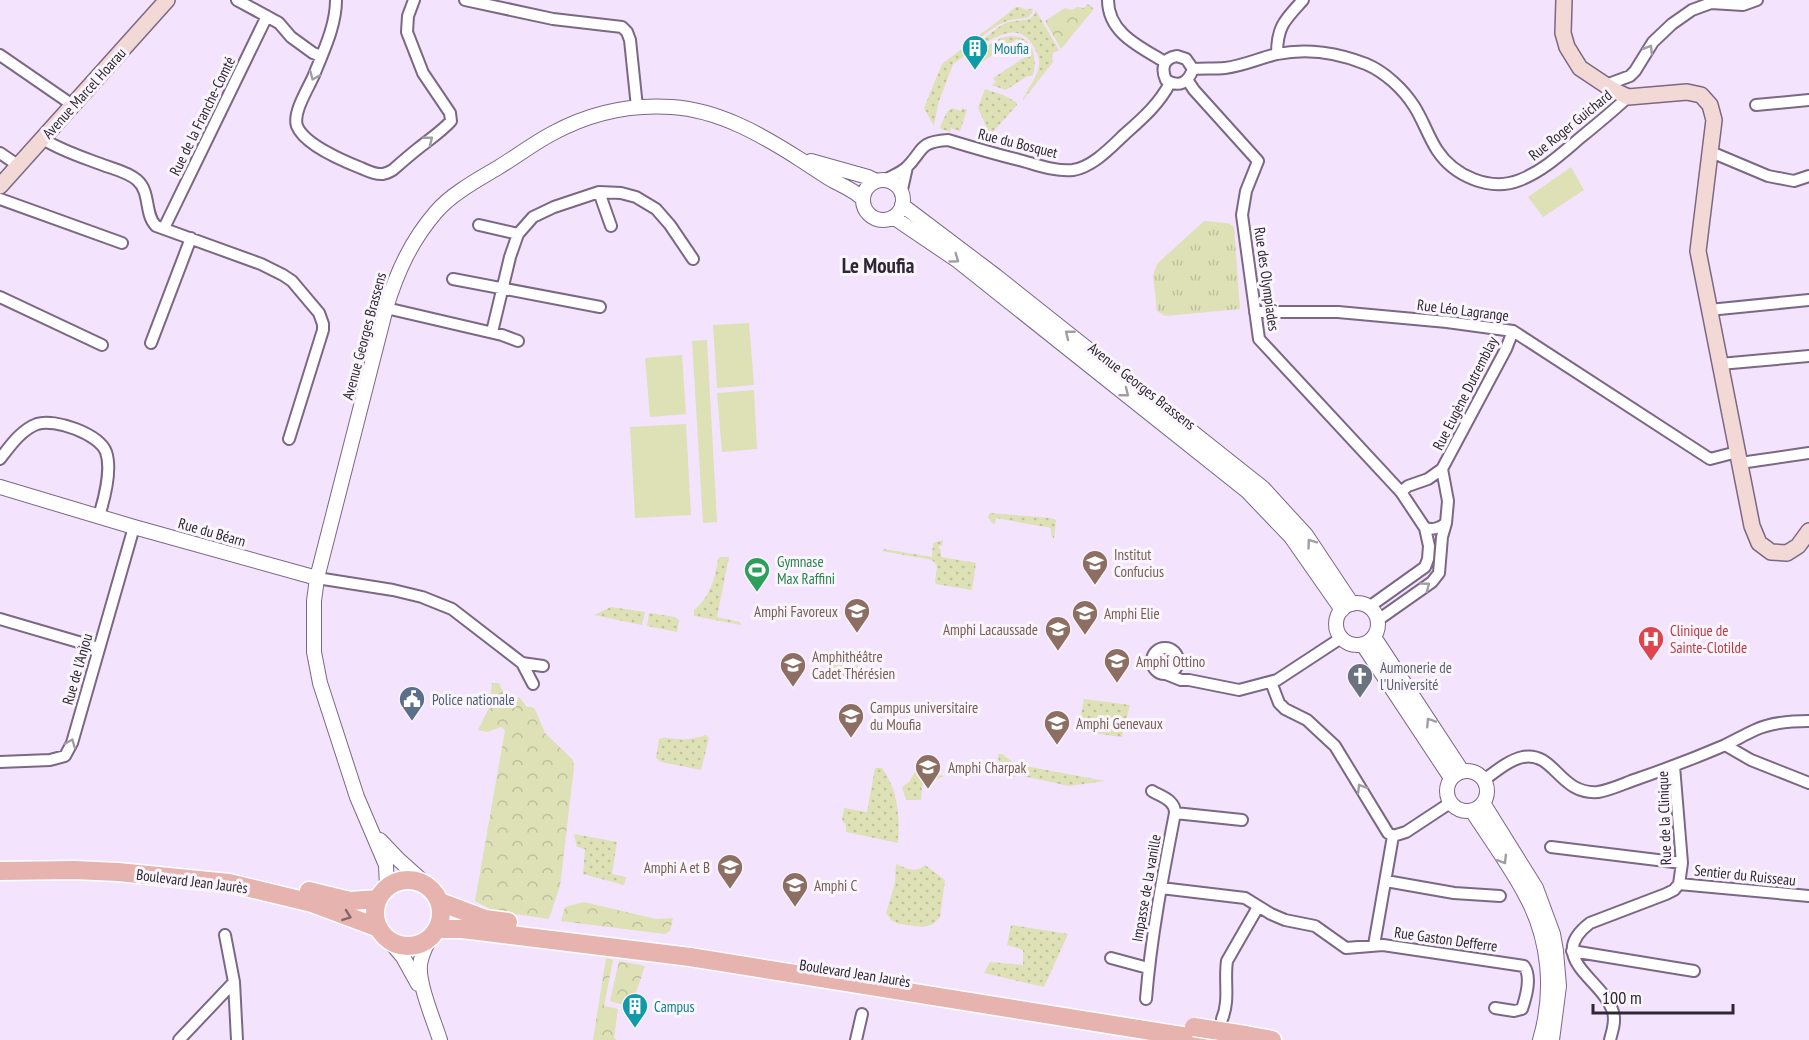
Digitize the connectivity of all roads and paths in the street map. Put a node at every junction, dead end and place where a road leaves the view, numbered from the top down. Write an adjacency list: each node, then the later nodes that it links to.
1 (167, 0): 22 (main road, Avenue Marcel Hoarau)
2 (237, 0): 10 (street)
3 (336, 0): 13 (street)
4 (414, 0): 13 (street, one-way to 4)
5 (465, 0): 23 (street)
6 (1108, 0): 14 (street)
7 (1303, 0): 11 (street)
8 (1564, 0): 18 (main road)
9 (1757, 0): 18 (street, one-way to 9)
10 (267, 16): 13 (street); 40 (street, Rue de la Franche-Comté)
11 (1277, 54): 15 (street, Rue Roger Guichard); 19 (street, Rue Roger Guichard)
12 (0, 55): 22 (street)
13 (321, 56)
14 (1165, 62): 15 (street); 17 (street)
15 (1193, 69): 16 (street)
16 (1188, 81): 17 (street); 52 (street, Rue des Olympiades)
17 (1170, 82): 29 (street, Rue du Bosquet)
18 (1606, 85): 19 (main road)
19 (1628, 97): 25 (main road)
20 (1809, 100): 21 (street)
21 (1756, 105)
22 (74, 106): 24 (main road, Avenue Marcel Hoarau)
23 (637, 107): 27 (street, Avenue Georges Brassens); 50 (street, Avenue Georges Brassens)
24 (43, 139): 28 (main road, Avenue Marcel Hoarau); 40 (street)
25 (1711, 152): 30 (street); 51 (main road)
26 (0, 153): 28 (street)
27 (795, 156): 31 (street, Avenue Georges Brassens); 35 (street, Avenue Georges Brassens)
28 (19, 166): 32 (main road, Avenue Marcel Hoarau)
29 (907, 167): 31 (street, Rue du Bosquet); 36 (street, Rue du Bosquet)
30 (1809, 176)
31 (881, 181): 35 (street); 36 (street)
32 (0, 186)
33 (599, 192): 39 (street); 41 (street); 44 (street)
34 (0, 198): 43 (street)
35 (863, 199): 37 (street)
36 (902, 199): 37 (street); 75 (street, Avenue Georges Brassens, one-way to 36)
37 (893, 217): 75 (street, Avenue Georges Brassens, one-way to 75)
38 (479, 225): 41 (street)
39 (611, 226)
40 (164, 228): 42 (street)
41 (518, 234): 46 (street)
42 (191, 238): 56 (street); 60 (street)
43 (122, 243)
44 (693, 259)
45 (453, 279): 46 (street)
46 (503, 288): 49 (street); 54 (street)
47 (0, 297): 57 (street)
48 (1809, 300): 51 (street)
49 (600, 307)
50 (386, 308): 54 (street); 74 (street, Avenue Georges Brassens)
51 (1709, 310): 59 (main road)
52 (1256, 312): 53 (street, Rue Léo Lagrange); 67 (street, Rue des Olympiades)
53 (1513, 331): 62 (street, Rue Léo Lagrange); 64 (street, Rue Eugène Dutremblay)
54 (492, 332): 55 (street)
55 (518, 342)
56 (152, 343)
57 (102, 345)
58 (1809, 356): 59 (street)
59 (1720, 364): 62 (main road)
60 (289, 439)
61 (1809, 453): 62 (street, Rue Léo Lagrange)
62 (1738, 457): 73 (main road)
63 (0, 459): 69 (street)
64 (1442, 470): 65 (street, Rue Eugène Dutremblay); 68 (street, Rue Eugène Dutremblay)
65 (1428, 479): 67 (street, Rue Eugène Dutremblay); 68 (street)
66 (0, 487): 69 (street, Rue du Béarn)
67 (1401, 492): 72 (street, Rue des Olympiades)
68 (1445, 492): 70 (street, Rue Eugène Dutremblay)
69 (99, 516): 71 (street, Rue du Béarn)
70 (1446, 523): 72 (street); 78 (street, Rue Eugène Dutremblay, one-way to 70)
71 (134, 527): 74 (street, Rue du Béarn); 81 (street, Rue de l'Anjou)
72 (1425, 528): 76 (street)
73 (1809, 531)
74 (317, 578): 82 (street); 99 (street, Avenue Georges Brassens)
75 (1347, 607): 76 (street); 79 (street)
76 (1369, 608): 78 (street)
77 (0, 619): 81 (street)
78 (1378, 620): 80 (street)
79 (1341, 638): 80 (street); 85 (street)
80 (1369, 641): 91 (street)
81 (99, 648): 89 (street, Rue de l'Anjou, one-way to 81)
82 (522, 663): 83 (street); 86 (street)
83 (543, 666)
84 (1171, 672): 85 (street)
85 (1271, 682): 100 (street, one-way to 85)
86 (533, 684)
87 (1809, 721): 88 (street, Rue de la Clinique)
88 (1725, 745): 90 (street, Rue de la Clinique); 93 (street)
89 (0, 762)
90 (1674, 766): 92 (street); 103 (street, Rue de la Clinique)
91 (1456, 775): 92 (street); 95 (street)
92 (1484, 780): 96 (street)
93 (1809, 783)
94 (1152, 791): 97 (street)
95 (1450, 803): 96 (street); 100 (street)
96 (1478, 807): 134 (street, one-way to 134); 135 (street)
97 (1175, 813): 98 (street); 108 (street, Impasse de la vanille)
98 (1242, 820)
99 (370, 828): 107 (street, Avenue Georges Brassens); 109 (street, Avenue Georges Brassens)
100 (1393, 836): 105 (street)
101 (1551, 847): 103 (street)
102 (0, 859): 109 (main road, Boulevard Jean Jaurès)
103 (1682, 864): 106 (street, Rue de la Clinique)
104 (0, 871): 114 (main road, Boulevard Jean Jaurès, one-way to 114)
105 (1386, 881): 110 (street); 117 (street)
106 (1678, 884): 111 (street, Sentier du Ruisseau); 118 (street, Rue de la Clinique)
107 (428, 886): 109 (main road, Boulevard Jean Jaurès); 112 (main road)
108 (1161, 888): 113 (street, Rue Gaston Defferre); 120 (street, Impasse de la vanille)
109 (382, 893): 114 (main road)
110 (1500, 896)
111 (1809, 896)
112 (440, 902): 115 (main road); 128 (main road, Boulevard Jean Jaurès)
113 (1258, 907): 117 (street, Rue Gaston Defferre); 127 (street)
114 (383, 933): 115 (main road, Boulevard Jean Jaurès); 123 (street)
115 (434, 933): 123 (street); 128 (main road, Boulevard Jean Jaurès)
116 (225, 935): 122 (street)
117 (1374, 945): 125 (street, Rue Gaston Defferre)
118 (1572, 951): 121 (street); 136 (street)
119 (1111, 958): 120 (street, Impasse de la vanille)
120 (1148, 968): 124 (street, Impasse de la vanille)
121 (1694, 971)
122 (234, 982): 129 (street); 130 (street)
123 (426, 999): 131 (street)
124 (1146, 999)
125 (1495, 1008)
126 (862, 1014): 132 (street)
127 (1222, 1019)
128 (1198, 1035): 133 (main road, Boulevard Jean Jaurès, bridge)
129 (179, 1040)
130 (237, 1040)
131 (440, 1040)
132 (856, 1040)
133 (1272, 1040)
134 (1540, 1040)
135 (1552, 1040)
136 (1610, 1040)

